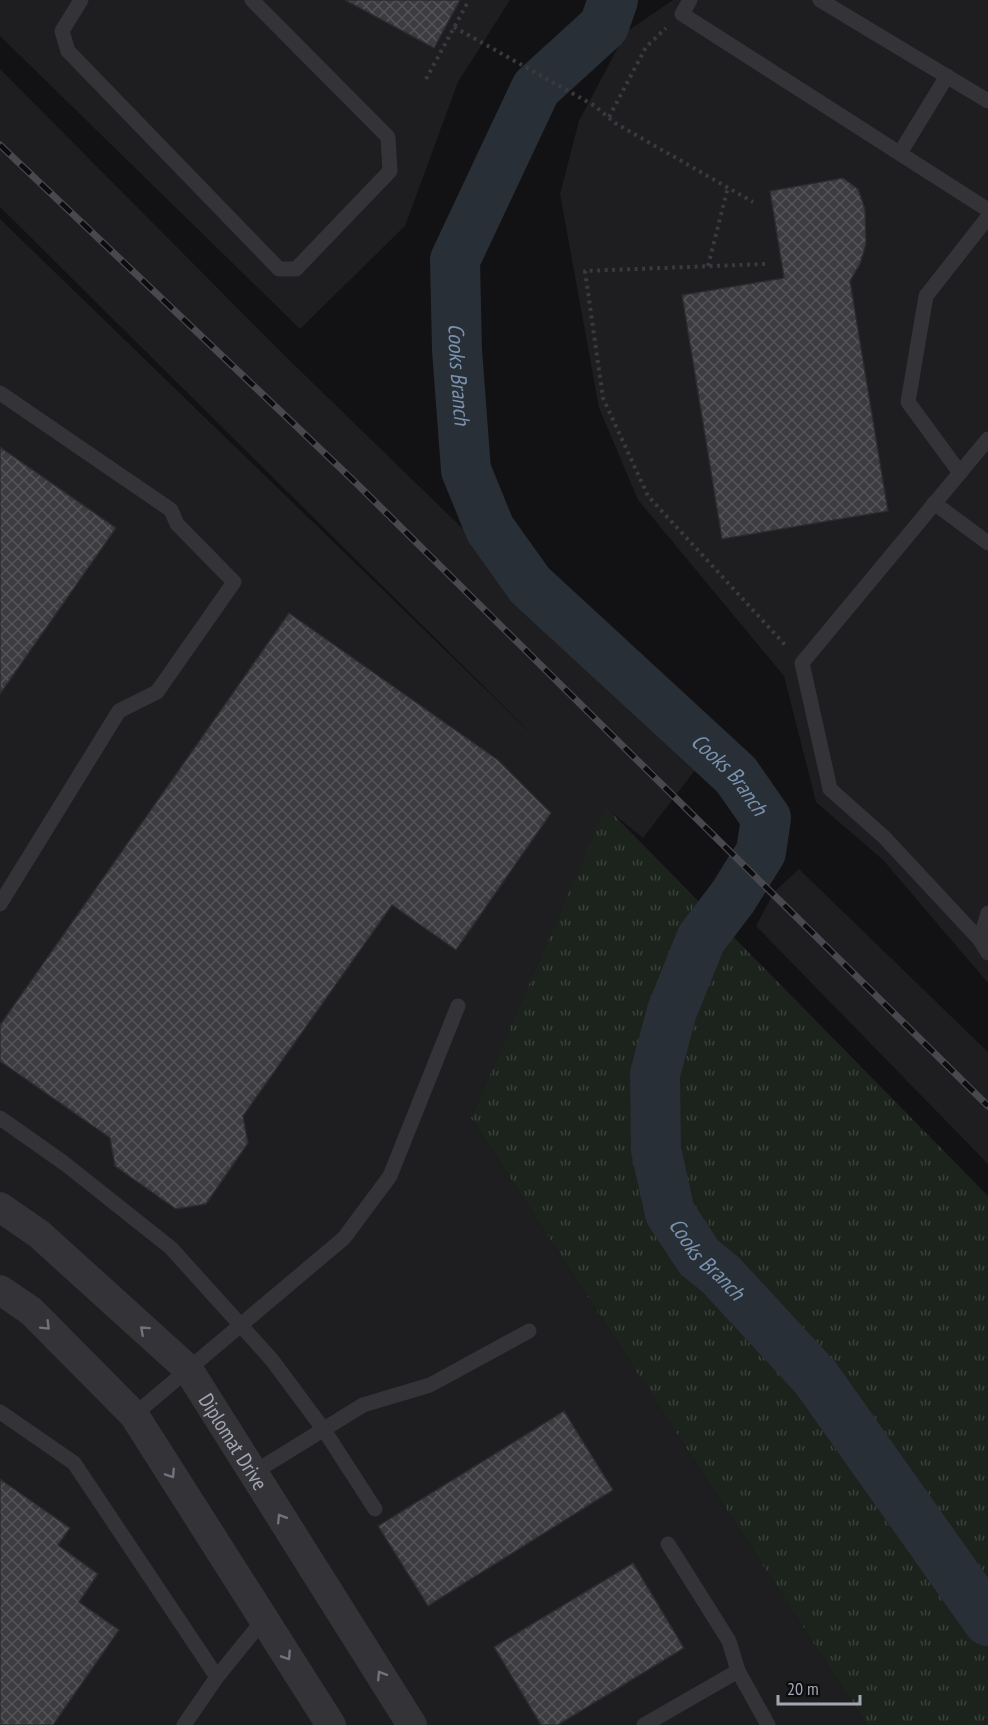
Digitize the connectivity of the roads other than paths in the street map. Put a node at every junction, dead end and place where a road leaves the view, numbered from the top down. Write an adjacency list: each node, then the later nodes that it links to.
1 (81, 0): 2 (lane)
2 (252, 0)
3 (690, 0): 7 (lane)
4 (820, 0): 5 (lane)
5 (947, 76): 6 (lane); 7 (lane)
6 (988, 101)
7 (900, 153): 8 (lane)
8 (988, 210)
9 (988, 217): 12 (lane)
10 (0, 393): 15 (lane)
11 (988, 439): 12 (lane)
12 (960, 473): 13 (lane)
13 (934, 503): 14 (lane); 17 (lane)
14 (988, 543)
15 (0, 904)
16 (988, 913): 17 (lane)
17 (984, 946)
18 (458, 1006): 22 (lane)
19 (0, 1118): 22 (lane)
20 (0, 1207): 24 (street, Diplomat Drive, one-way to 20)
21 (0, 1290): 26 (street, one-way to 26)
22 (240, 1325): 24 (lane); 27 (lane)
23 (529, 1331): 27 (lane)
24 (188, 1369): 26 (lane); 28 (street, Diplomat Drive)
25 (0, 1412): 33 (lane)
26 (134, 1415): 31 (street, one-way to 31)
27 (324, 1430): 28 (lane); 29 (lane)
28 (253, 1473): 36 (street, Diplomat Drive, one-way to 28)
29 (375, 1509)
30 (668, 1544): 32 (lane)
31 (264, 1619): 33 (lane); 35 (street, one-way to 35)
32 (738, 1671): 37 (lane); 38 (lane)
33 (217, 1677): 34 (lane)
34 (184, 1725)
35 (332, 1725)
36 (412, 1725)
37 (644, 1725)
38 (768, 1725)

